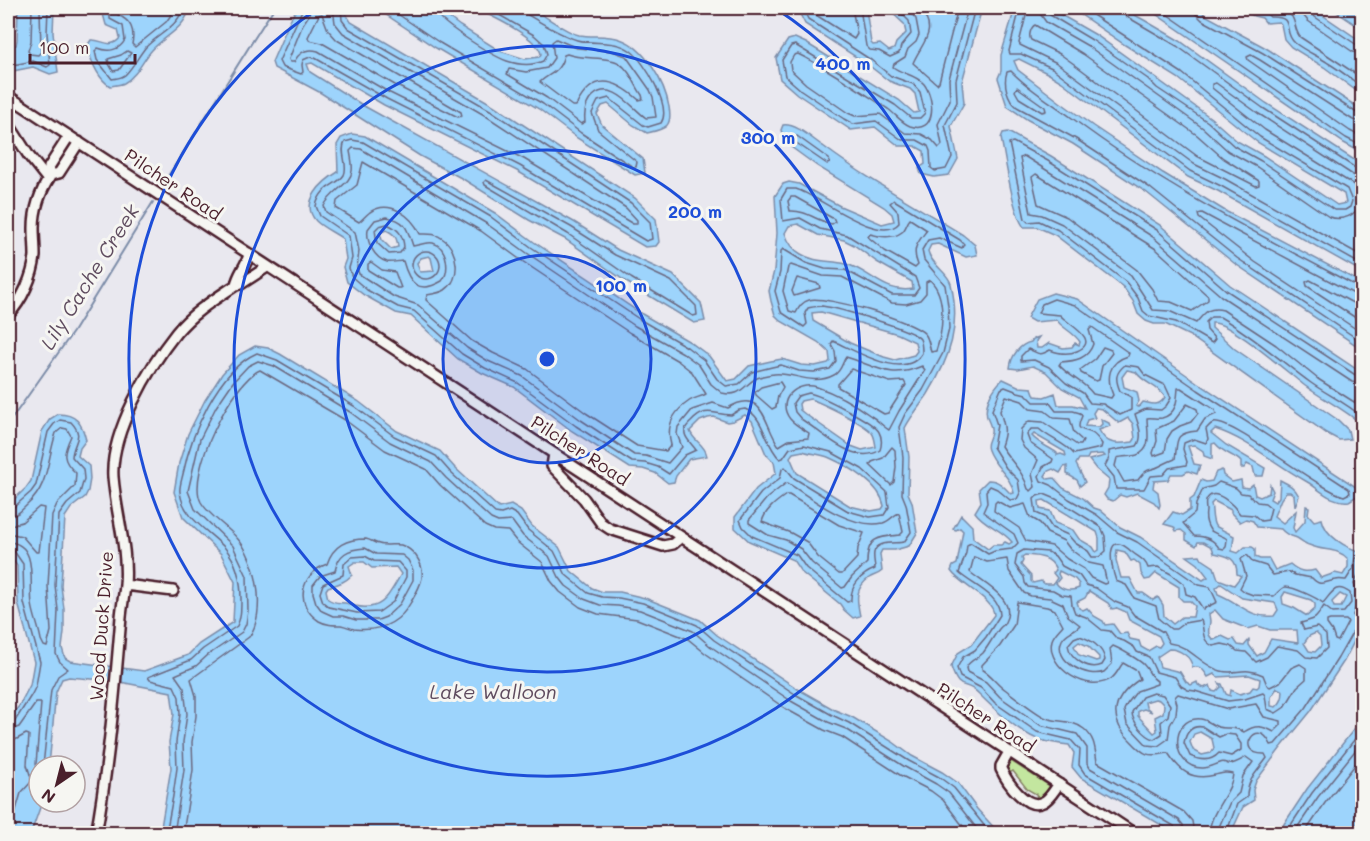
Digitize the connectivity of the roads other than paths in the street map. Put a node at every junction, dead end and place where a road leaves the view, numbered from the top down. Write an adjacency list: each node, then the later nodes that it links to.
1 (8, 96): 3 (street, Pilcher Road)
2 (8, 123): 7 (street)
3 (69, 136): 4 (street, Pilcher Road); 5 (street)
4 (79, 142): 6 (street); 8 (street, Pilcher Road)
5 (56, 156): 6 (street); 7 (street)
6 (66, 162): 7 (street)
7 (50, 177): 11 (street)
8 (249, 255): 9 (street, Pilcher Road); 10 (street)
9 (267, 267): 10 (street, Wood Duck Drive); 12 (street, Pilcher Road)
10 (236, 285): 14 (street, Wood Duck Drive)
11 (8, 315)
12 (554, 454): 13 (street, Pilcher Road); 13 (street)
13 (681, 537): 16 (street, Pilcher Road)
14 (125, 585): 15 (street); 18 (street, Wood Duck Drive)
15 (173, 591)
16 (1009, 752): 17 (street, Pilcher Road); 17 (street)
17 (1059, 784): 19 (street, Pilcher Road)
18 (96, 834)
19 (1135, 834)

